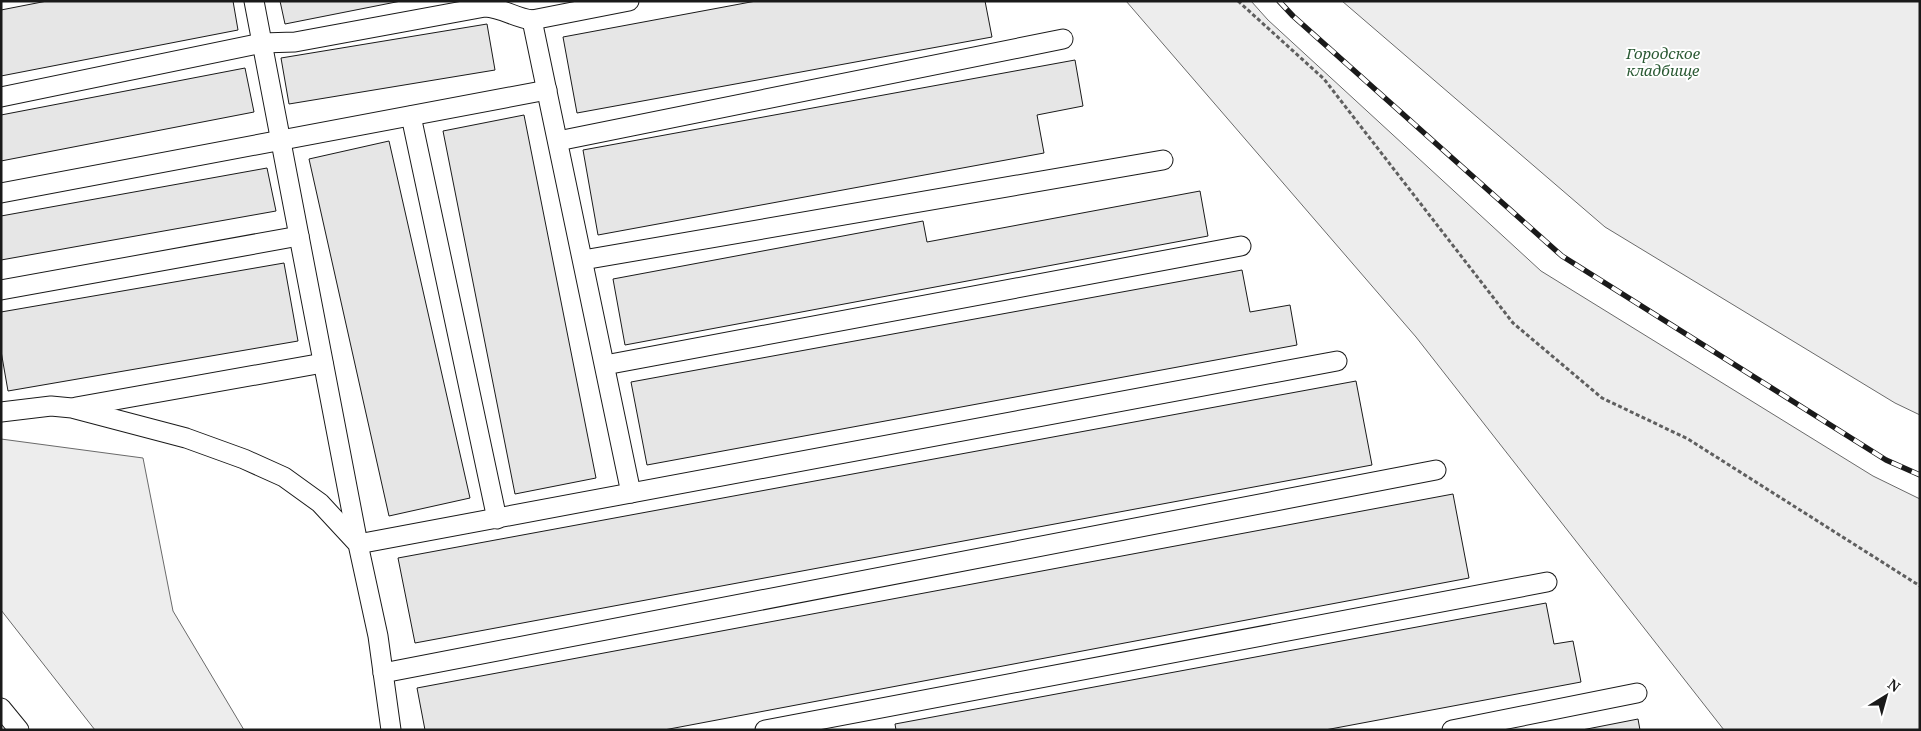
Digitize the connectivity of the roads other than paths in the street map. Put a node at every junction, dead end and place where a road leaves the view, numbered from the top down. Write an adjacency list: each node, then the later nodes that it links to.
1 (254, 1): 5 (lane)
2 (629, 1): 3 (lane)
3 (532, 20): 5 (lane); 6 (lane)
4 (1063, 39): 10 (lane)
5 (262, 43): 7 (lane); 9 (lane)
6 (547, 90): 8 (lane); 10 (lane)
7 (1, 97)
8 (411, 116): 9 (lane); 24 (lane)
9 (280, 140): 12 (lane); 13 (lane)
10 (558, 141): 15 (lane)
11 (1163, 160): 15 (lane)
12 (1, 193)
13 (299, 236): 16 (lane); 18 (lane)
14 (1241, 246): 19 (lane)
15 (583, 260): 19 (lane)
16 (1, 290)
17 (1337, 361): 23 (lane)
18 (323, 363): 20 (lane); 25 (lane)
19 (605, 366): 23 (lane)
20 (72, 408): 21 (lane); 25 (lane)
21 (1, 412)
22 (1436, 470): 27 (lane)
23 (631, 493): 24 (lane)
24 (497, 518): 25 (lane)
25 (358, 544): 27 (lane)
26 (1547, 582): 32 (lane)
27 (383, 672): 31 (lane)
28 (1637, 693): 33 (lane)
29 (1, 708): 30 (lane)
30 (19, 730)
31 (392, 730)
32 (765, 730)
33 (1452, 730)

